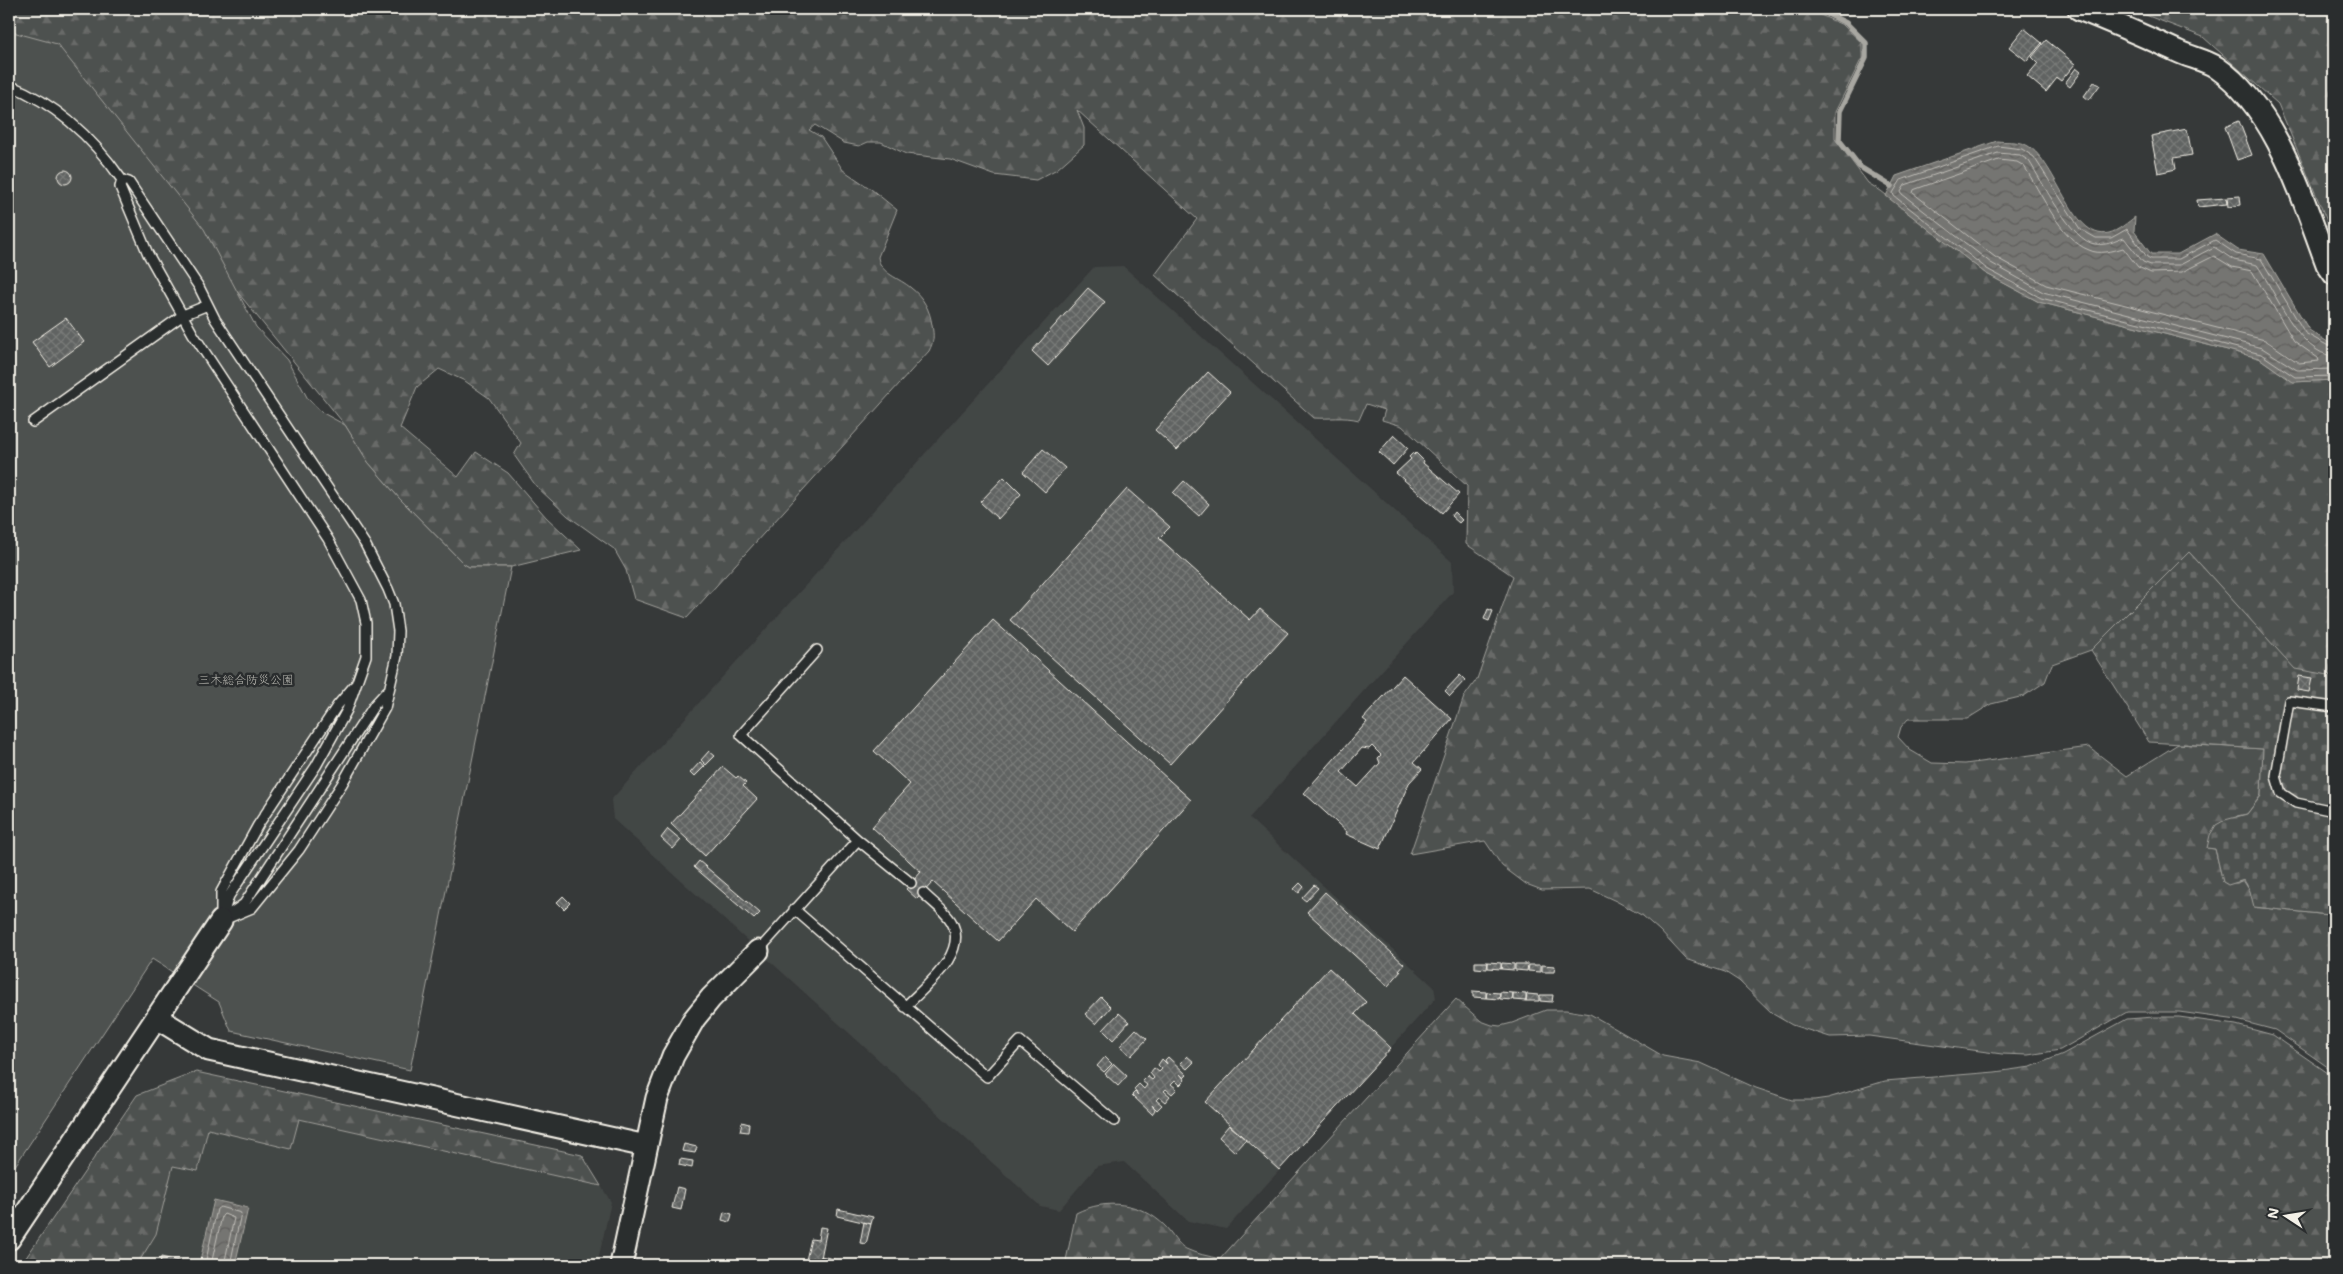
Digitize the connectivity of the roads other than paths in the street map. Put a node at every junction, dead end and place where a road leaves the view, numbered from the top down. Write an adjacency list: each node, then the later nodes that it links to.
1 (2079, 9): 4 (street)
2 (9, 85): 3 (lane)
3 (122, 180): 5 (lane); 6 (lane)
4 (2334, 274)
5 (208, 305): 6 (lane); 10 (lane)
6 (183, 315): 7 (lane); 9 (lane)
7 (33, 422)
8 (817, 650): 13 (lane)
9 (359, 680): 17 (lane); 17 (lane)
10 (387, 691): 17 (lane); 17 (lane)
11 (2334, 706): 12 (lane)
12 (2334, 811)
13 (858, 840): 14 (lane); 16 (lane)
14 (911, 883)
15 (923, 893): 19 (lane)
16 (794, 909): 18 (lane); 19 (lane)
17 (221, 921): 20 (street)
18 (758, 951): 22 (street)
19 (905, 1007): 21 (lane)
20 (156, 1018): 22 (street); 23 (street)
21 (1114, 1121)
22 (646, 1146): 24 (street)
23 (9, 1239)
24 (620, 1265)

